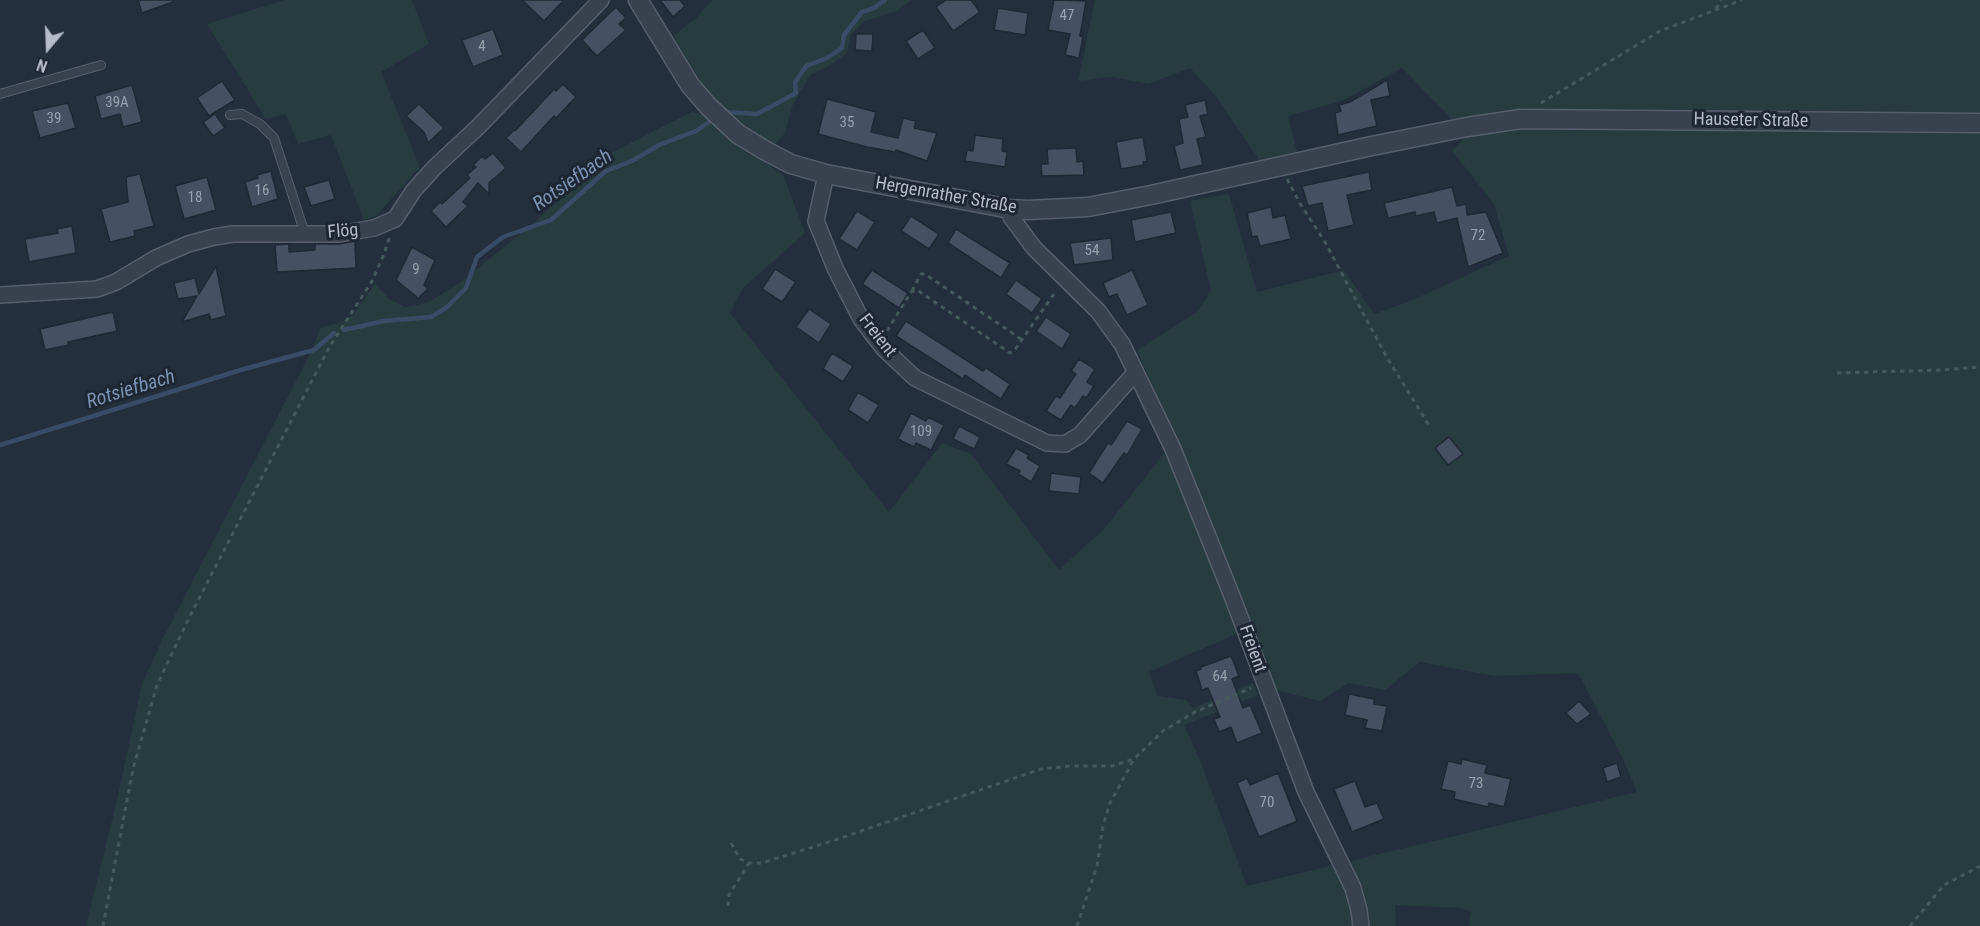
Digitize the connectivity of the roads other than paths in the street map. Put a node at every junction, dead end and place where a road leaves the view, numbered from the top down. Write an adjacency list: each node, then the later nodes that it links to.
1 (601, 0): 10 (street, Flög)
2 (638, 0): 8 (street, Hergenrather Straße)
3 (101, 65): 4 (lane)
4 (0, 94)
5 (230, 115): 10 (lane)
6 (1980, 123): 7 (street, Hauseter Straße)
7 (1467, 127): 9 (street, Hergenrather Straße)
8 (826, 174): 9 (street, Hergenrather Straße); 12 (street, Freient)
9 (1010, 209): 12 (street, Freient)
10 (305, 234): 11 (street, Flög)
11 (0, 295)
12 (1135, 373): 13 (street, Freient)
13 (1361, 926)

